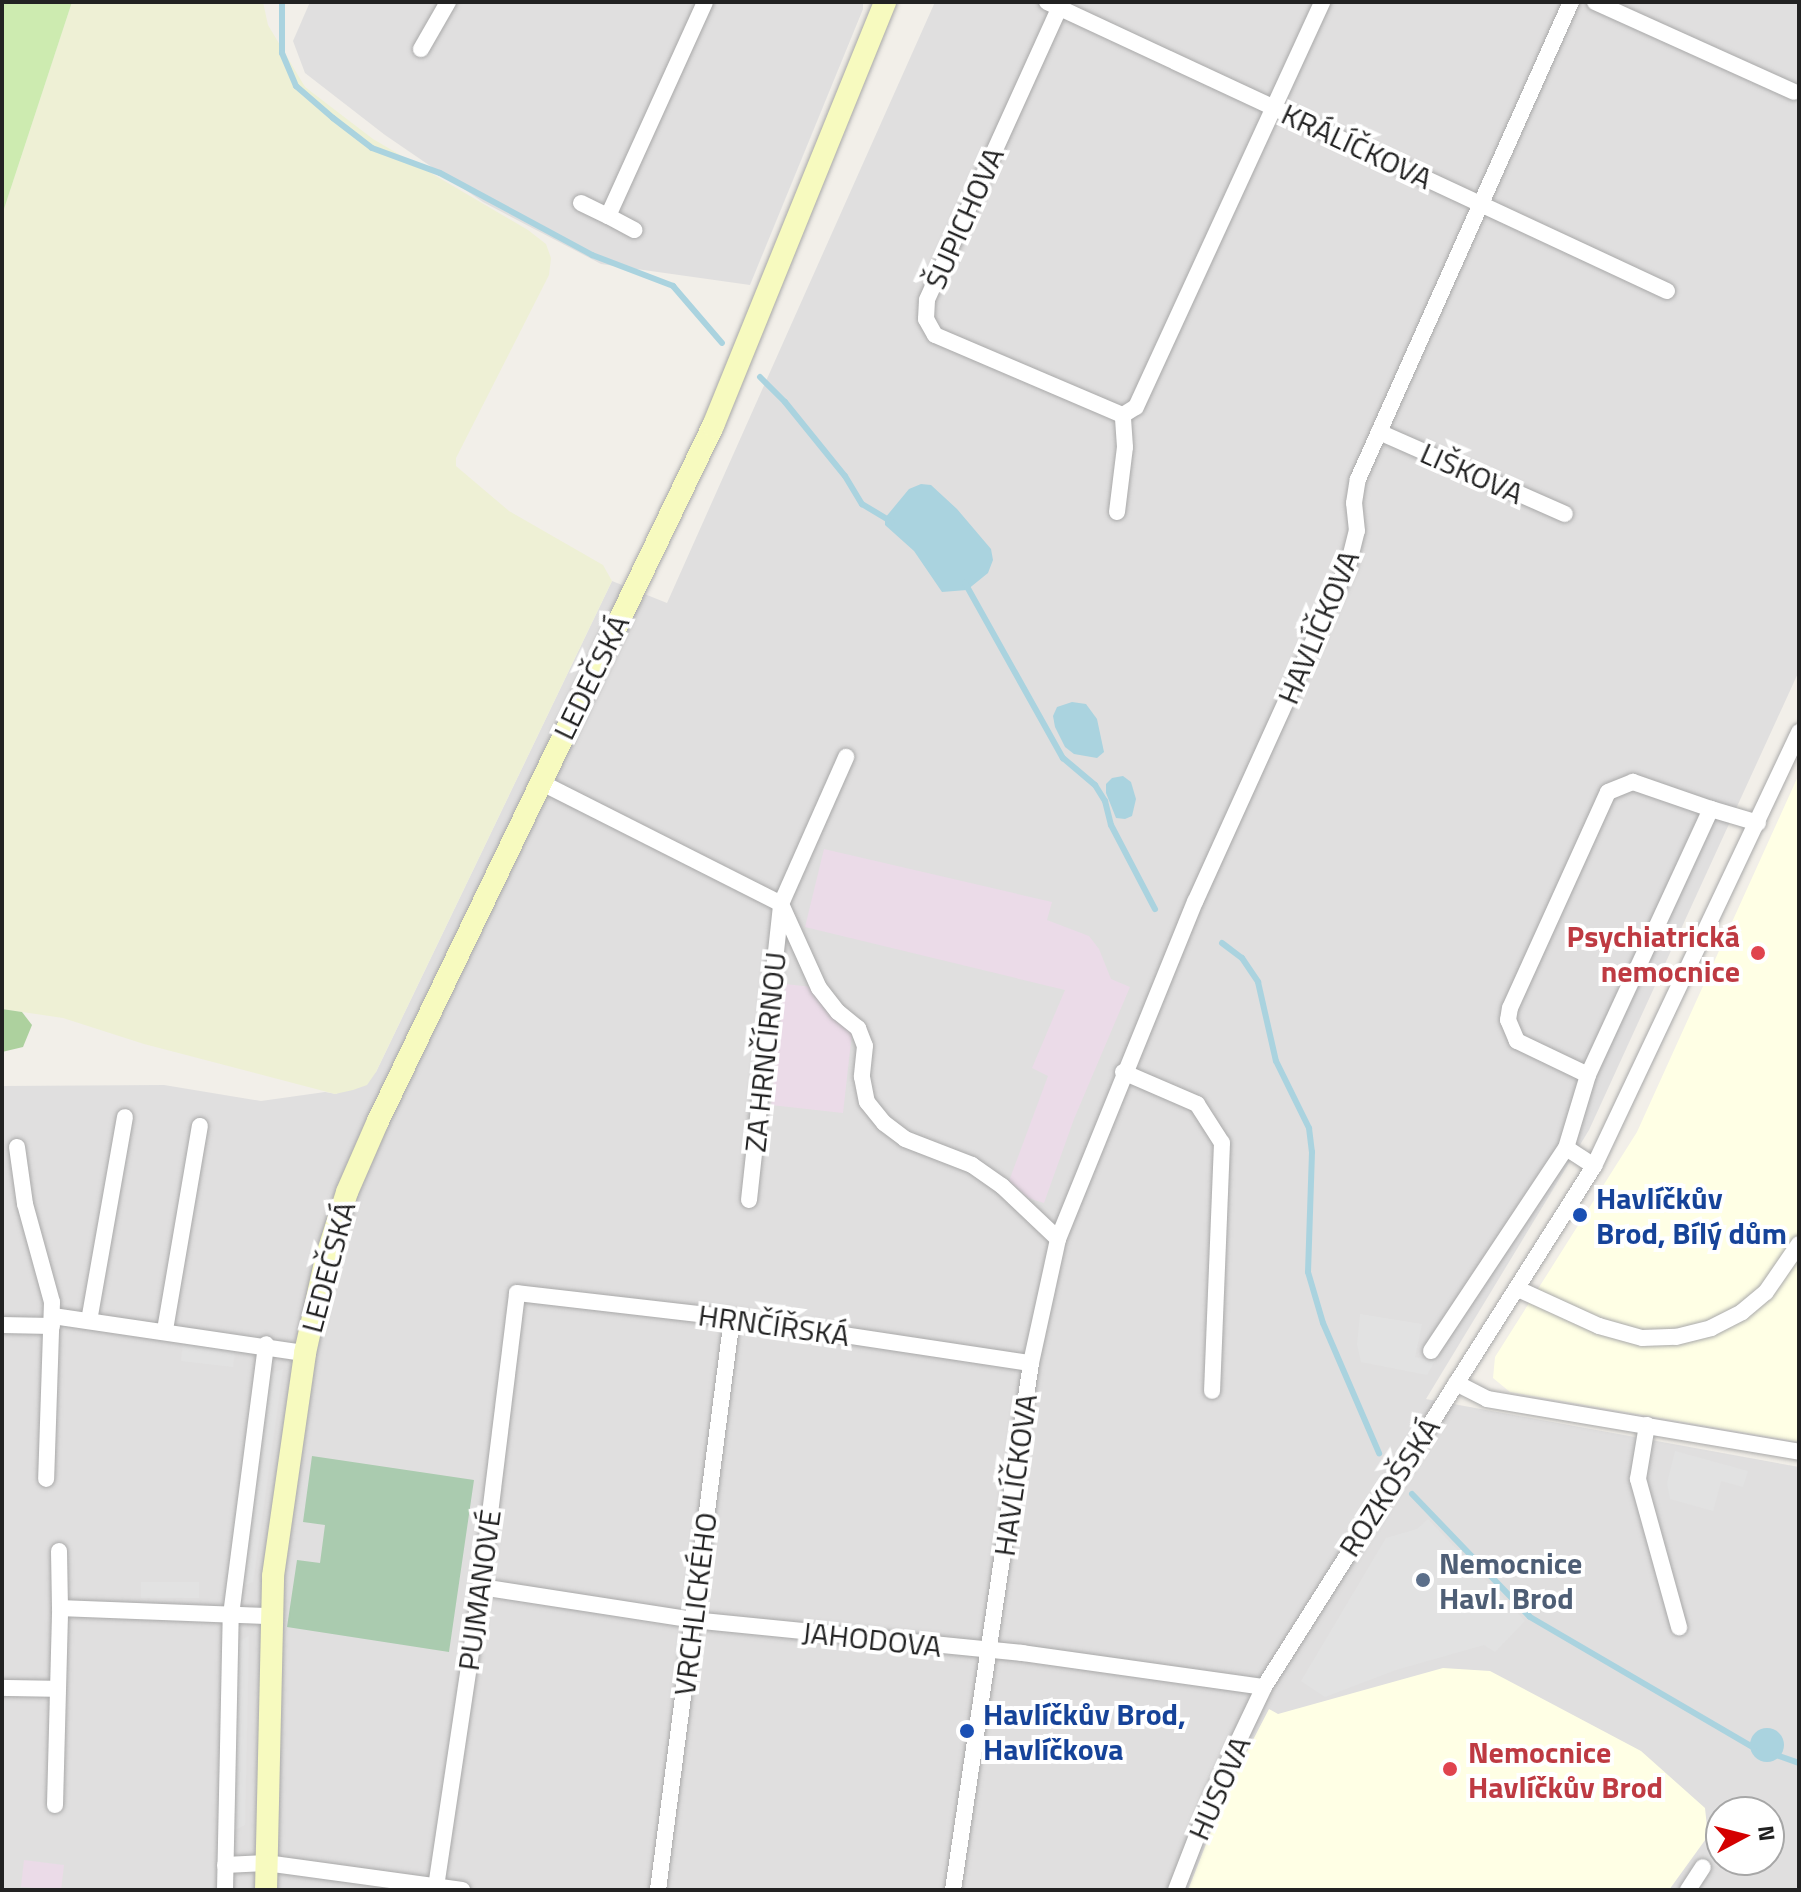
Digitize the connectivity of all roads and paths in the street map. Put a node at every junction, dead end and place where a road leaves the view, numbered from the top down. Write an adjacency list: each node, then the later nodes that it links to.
1 (448, 2): 8 (street)
2 (705, 2): 13 (street)
3 (885, 2): 22 (main road, LEDEČSKÁ)
4 (1322, 2): 10 (street)
5 (1571, 2): 12 (street, HAVLÍČKOVA)
6 (1595, 2): 9 (street)
7 (1056, 4): 10 (street, KRÁLÍČKOVA); 16 (street, ŠUPICHOVA)
8 (421, 49)
9 (1794, 92)
10 (1272, 108): 12 (street, KRÁLÍČKOVA); 16 (street)
11 (581, 203): 13 (street)
12 (1483, 204): 15 (street, KRÁLÍČKOVA); 17 (street, HAVLÍČKOVA)
13 (608, 216): 14 (street)
14 (634, 230)
15 (1667, 291)
16 (1123, 415): 18 (street)
17 (1379, 432): 19 (street, LIŠKOVA); 26 (street, HAVLÍČKOVA)
18 (1117, 512)
19 (1565, 514)
20 (1799, 732): 24 (street, ROZKOŠSKÁ)
21 (846, 757): 25 (street, ZA HRNČÍRNOU)
22 (540, 782): 25 (street); 45 (main road, LEDEČSKÁ)
23 (1711, 809): 24 (street); 27 (street); 27 (street)
24 (1758, 823): 32 (street, ROZKOŠSKÁ)
25 (781, 904): 33 (street, ZA HRNČÍRNOU); 34 (street)
26 (1123, 1072): 34 (street, HAVLÍČKOVA); 48 (street)
27 (1588, 1075): 31 (street)
28 (125, 1117): 40 (street)
29 (200, 1126): 42 (street)
30 (17, 1147): 39 (street)
31 (1566, 1148): 32 (street); 44 (street)
32 (1594, 1166): 36 (street, ROZKOŠSKÁ)
33 (749, 1200)
34 (1058, 1239): 46 (street, HAVLÍČKOVA)
35 (1799, 1244): 36 (street)
36 (1518, 1289): 47 (street, ROZKOŠSKÁ)
37 (517, 1293): 38 (street, HRNČÍŘSKÁ); 53 (street, PUJMANOVÉ)
38 (732, 1318): 46 (street, HRNČÍŘSKÁ); 57 (street, VRCHLICKÉHO)
39 (52, 1321): 40 (street, LEDEČSKÁ); 41 (street, LEDEČSKÁ); 51 (street)
40 (89, 1321): 42 (street, LEDEČSKÁ)
41 (2, 1325)
42 (165, 1330): 43 (street, LEDEČSKÁ)
43 (266, 1344): 45 (street, LEDEČSKÁ); 55 (street, LEDEČSKÁ)
44 (1431, 1351)
45 (305, 1353): 56 (main road, LEDEČSKÁ)
46 (1031, 1363): 59 (street, HAVLÍČKOVA)
47 (1456, 1383): 49 (street); 60 (street, ROZKOŠSKÁ)
48 (1212, 1391)
49 (1647, 1425): 50 (street); 58 (street)
50 (1799, 1452)
51 (46, 1479)
52 (59, 1551): 54 (street)
53 (481, 1587): 57 (street, JAHODOVA); 67 (street, PUJMANOVÉ)
54 (60, 1608): 55 (street); 62 (street)
55 (231, 1615): 56 (street); 65 (street, LEDEČSKÁ)
56 (271, 1616): 64 (main road, LEDEČSKÁ)
57 (693, 1620): 59 (street, JAHODOVA); 71 (street, VRCHLICKÉHO)
58 (1679, 1627)
59 (990, 1652): 60 (street, JAHODOVA); 72 (street, HAVLÍČKOVA)
60 (1264, 1687): 73 (street, HUSOVA)
61 (2, 1688): 62 (street)
62 (58, 1689): 63 (street)
63 (55, 1805)
64 (266, 1863): 65 (street); 67 (street); 69 (main road, LEDEČSKÁ)
65 (225, 1865): 68 (street, LEDEČSKÁ)
66 (1703, 1867): 74 (street)
67 (436, 1887): 70 (street)
68 (225, 1890)
69 (266, 1890)
70 (462, 1890)
71 (658, 1890)
72 (953, 1890)
73 (1176, 1890)
74 (1688, 1890)

